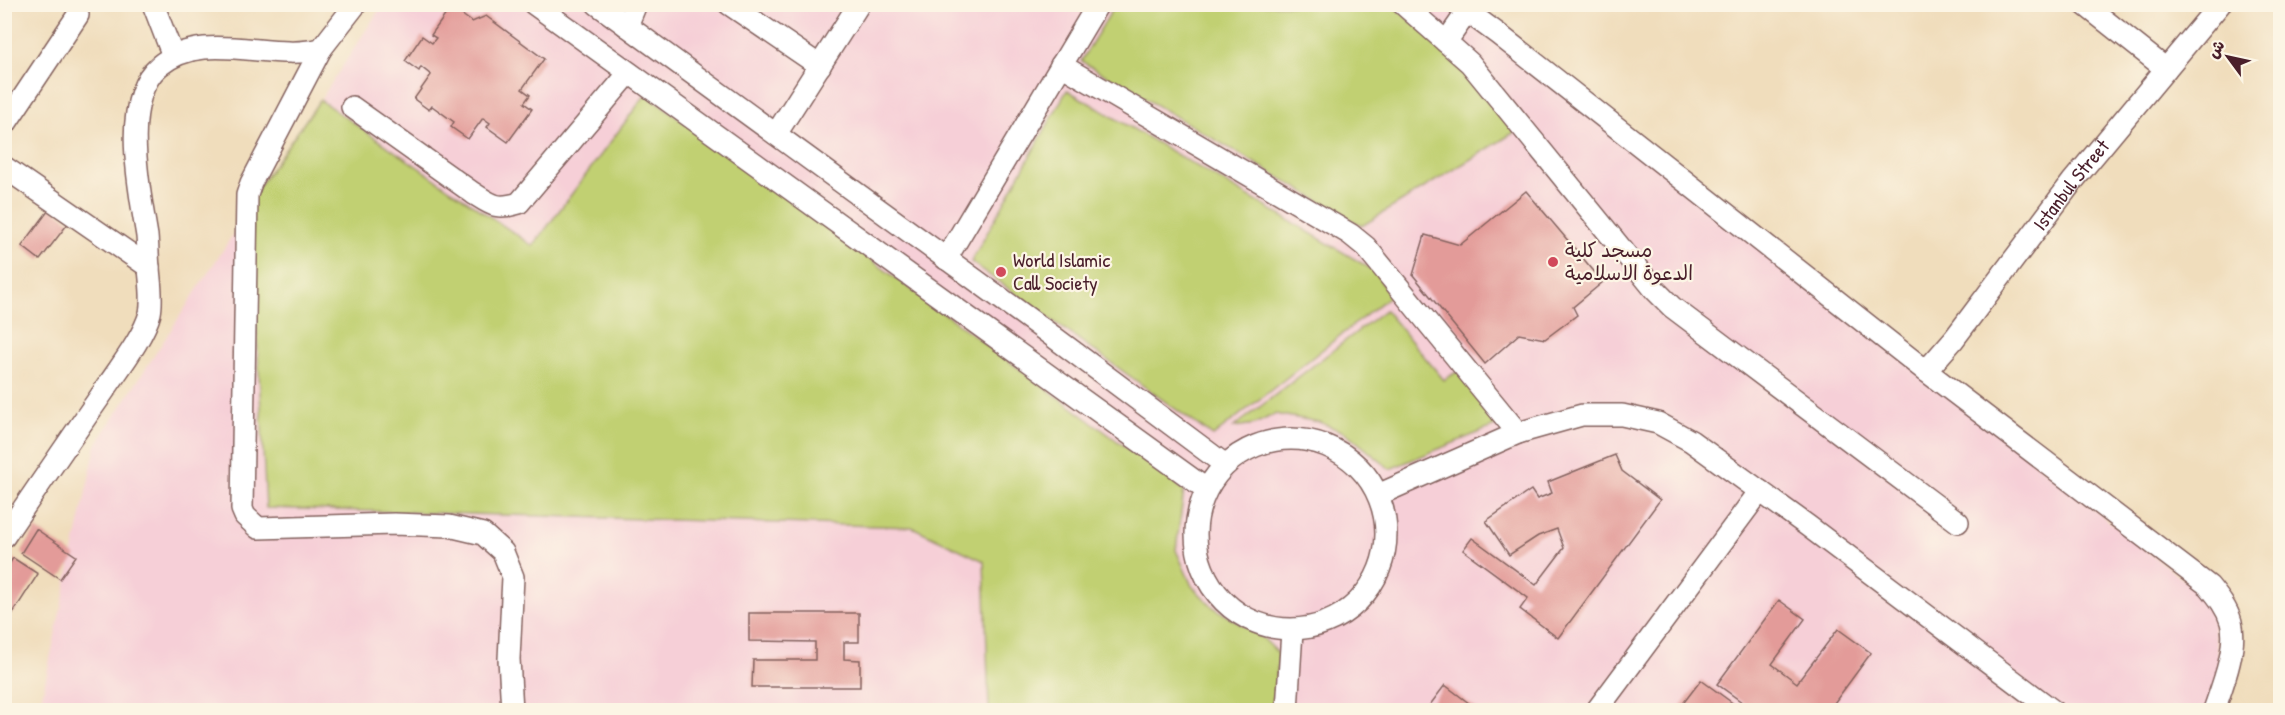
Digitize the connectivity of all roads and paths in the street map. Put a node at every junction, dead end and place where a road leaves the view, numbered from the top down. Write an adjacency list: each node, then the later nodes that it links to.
1 (153, 4): 17 (street)
2 (356, 4): 16 (street)
3 (534, 4): 21 (street)
4 (597, 4): 14 (street)
5 (636, 4): 14 (street)
6 (729, 4): 19 (street)
7 (859, 4): 19 (street)
8 (1098, 4): 18 (street)
9 (1403, 4): 15 (street)
10 (2084, 4): 20 (street)
11 (2220, 4): 20 (street, Istanbul Street)
12 (1462, 8): 15 (street); 28 (street)
13 (78, 15): 23 (street)
14 (627, 26): 24 (street)
15 (1446, 42): 35 (street)
16 (321, 49): 17 (street); 38 (street)
17 (173, 56): 27 (street)
18 (1061, 65): 26 (street); 29 (street)
19 (820, 66): 24 (street)
20 (2166, 69): 28 (street, Istanbul Street)
21 (629, 73): 22 (street); 31 (street)
22 (352, 107)
23 (4, 126)
24 (776, 134): 26 (street)
25 (4, 167): 27 (street)
26 (946, 259): 30 (street)
27 (148, 267): 34 (street)
28 (1926, 371): 42 (street)
29 (1518, 434): 32 (street); 33 (street)
30 (1224, 464): 31 (street); 33 (street)
31 (1206, 489): 37 (street)
32 (1760, 491): 40 (street); 41 (street)
33 (1380, 494): 37 (street)
34 (11, 513): 36 (street)
35 (1958, 522)
36 (4, 537)
37 (1292, 631): 39 (street)
38 (512, 711)
39 (1287, 711)
40 (1597, 711)
41 (2052, 711)
42 (2214, 711)

